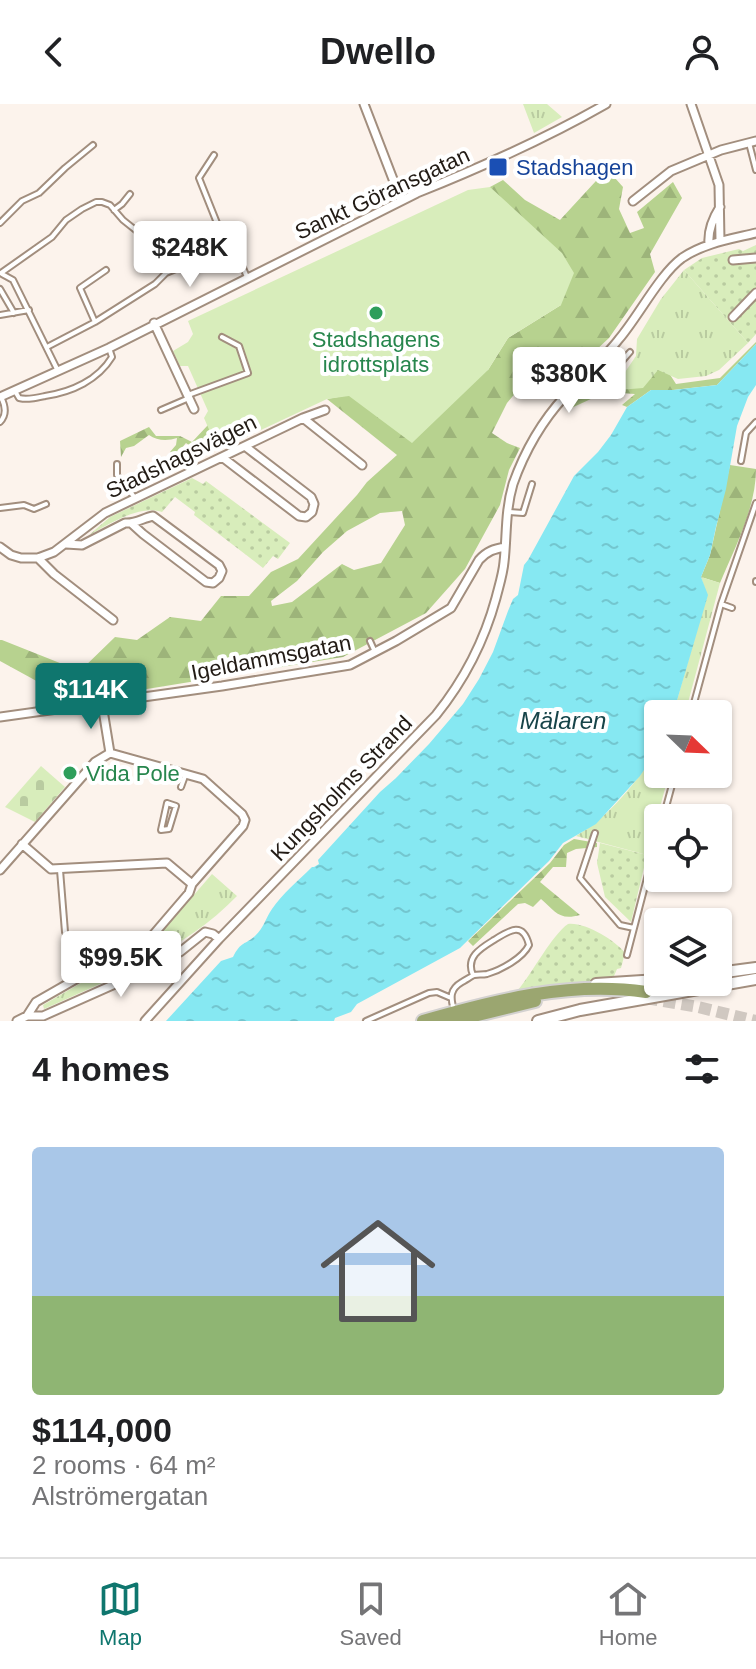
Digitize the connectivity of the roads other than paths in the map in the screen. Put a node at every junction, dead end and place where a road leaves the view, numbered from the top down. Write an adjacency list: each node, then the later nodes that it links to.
1 (364, 104): 10 (street)
2 (606, 104): 10 (street, Sankt Göransgatan)
3 (691, 104): 6 (street)
4 (752, 142): 6 (street); 8 (lane)
5 (93, 145): 14 (lane)
6 (709, 154): 11 (street); 12 (street)
7 (214, 155): 18 (lane)
8 (756, 170)
9 (130, 194): 13 (lane)
10 (401, 200): 24 (street, Sankt Göransgatan)
11 (633, 201)
12 (720, 207): 16 (street); 17 (street)
13 (114, 210): 22 (lane); 23 (lane)
14 (0, 223)
15 (756, 233): 16 (street, Kungsholms Strand)
16 (720, 241): 17 (street, Kungsholms Strand)
17 (709, 244): 37 (street, Kungsholms Strand)
18 (230, 247): 23 (lane); 24 (lane)
19 (756, 258): 20 (street)
20 (733, 260)
21 (106, 270): 31 (lane)
22 (1, 273): 27 (lane)
23 (166, 273): 31 (lane)
24 (247, 277): 32 (street, Sankt Göransgatan)
25 (0, 289): 28 (lane)
26 (756, 293): 30 (street)
27 (29, 310): 28 (lane); 34 (lane)
28 (14, 313): 29 (lane)
29 (0, 315)
30 (733, 317)
31 (95, 322): 34 (lane)
32 (154, 323): 35 (street, Sankt Göransgatan); 41 (street)
33 (222, 337): 41 (lane)
34 (47, 347): 38 (lane)
35 (109, 348): 38 (street, Sankt Göransgatan); 39 (lane)
36 (630, 352): 37 (lane)
37 (591, 370): 58 (street, Kungsholms Strand)
38 (58, 371): 39 (street, Sankt Göransgatan)
39 (15, 391): 40 (street, Sankt Göransgatan)
40 (0, 397): 46 (lane)
41 (188, 397): 42 (street); 43 (lane)
42 (194, 409)
43 (161, 410)
44 (325, 410): 45 (street, Stadshagsvägen)
45 (303, 418): 48 (street, Stadshagsvägen); 52 (street)
46 (0, 422)
47 (756, 422): 50 (lane)
48 (246, 447): 49 (street, Stadshagsvägen); 49 (street)
49 (222, 457): 54 (street, Stadshagsvägen)
50 (741, 461)
51 (117, 464): 54 (lane)
52 (362, 465)
53 (532, 484): 58 (lane)
54 (135, 498): 60 (street, Stadshagsvägen)
55 (756, 503): 64 (lane)
56 (46, 504): 57 (lane)
57 (0, 508)
58 (506, 512): 62 (street, Kungsholms Strand)
59 (132, 524): 59 (street); 60 (street)
60 (66, 544): 63 (street, Stadshagsvägen)
61 (0, 547): 63 (street)
62 (505, 547): 68 (street, Igeldammsgatan); 83 (street, Kungsholms Strand)
63 (38, 558): 66 (street)
64 (721, 604): 65 (lane); 69 (lane)
65 (732, 608)
66 (113, 620)
67 (370, 641): 68 (lane)
68 (375, 652): 70 (street, Igeldammsgatan)
69 (695, 700)
70 (102, 704): 71 (street, Igeldammsgatan); 72 (street)
71 (0, 717)
72 (110, 753): 73 (street); 77 (street)
73 (186, 774): 74 (lane); 80 (street)
74 (181, 787)
75 (176, 806): 75 (lane)
76 (595, 833): 82 (lane)
77 (22, 844): 78 (street); 79 (street)
78 (0, 870)
79 (60, 870): 80 (street); 84 (lane)
80 (192, 884): 96 (street)
81 (644, 890): 82 (lane)
82 (634, 928): 85 (lane)
83 (219, 939): 96 (street); 99 (street, Kungsholms Strand)
84 (75, 949)
85 (627, 955)
86 (756, 968): 87 (main road)
87 (732, 971)
88 (473, 975): 88 (lane); 95 (lane)
89 (756, 979): 102 (main road)
90 (644, 981): 93 (main road)
91 (756, 985): 103 (main road)
92 (644, 992): 93 (highway)
93 (537, 993): 97 (highway)
94 (627, 995): 97 (highway)
95 (451, 998): 97 (lane); 100 (lane)
96 (27, 1016): 98 (street)
97 (454, 1016): 101 (highway)
98 (17, 1021)
99 (145, 1021)
100 (366, 1021)
101 (423, 1021)
102 (538, 1021)
103 (560, 1021)

